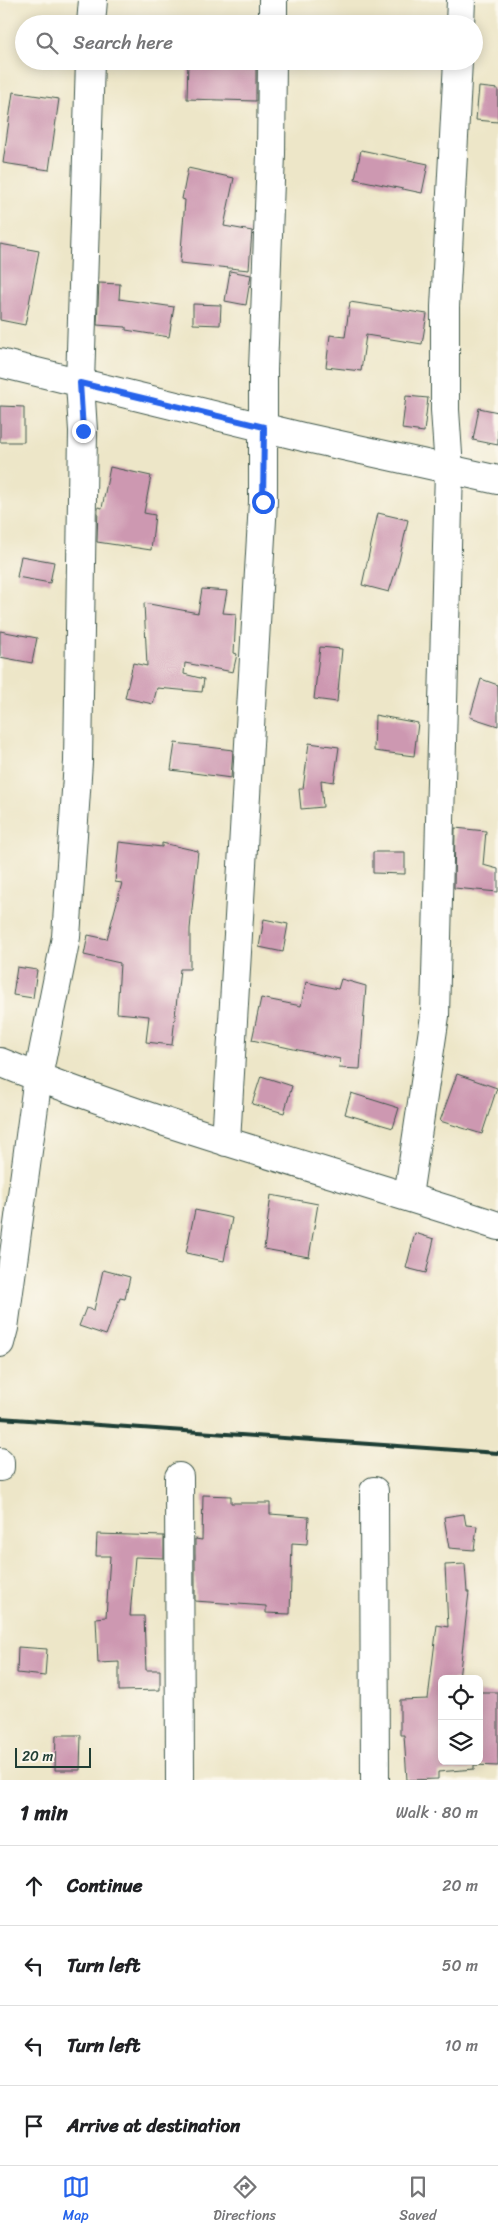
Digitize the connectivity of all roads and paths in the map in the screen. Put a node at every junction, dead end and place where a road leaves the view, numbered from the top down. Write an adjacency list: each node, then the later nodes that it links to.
1 (93, 0): 4 (street)
2 (273, 0): 5 (street)
3 (461, 0): 6 (street)
4 (92, 15)
5 (273, 15)
6 (460, 15)
7 (90, 70): 11 (street)
8 (272, 70): 12 (street)
9 (458, 70): 13 (street)
10 (0, 363): 11 (street)
11 (80, 383): 12 (street); 16 (street)
12 (264, 427): 13 (street); 17 (street)
13 (449, 469): 14 (street); 18 (street)
14 (498, 480)
15 (0, 1062): 16 (street)
16 (38, 1078): 17 (street); 20 (street)
17 (226, 1142): 18 (street)
18 (408, 1196): 19 (street)
19 (498, 1226)
20 (0, 1342)
21 (0, 1462): 22 (street)
22 (0, 1467)
23 (179, 1477): 25 (street)
24 (374, 1491): 26 (street)
25 (180, 1780)
26 (375, 1780)

